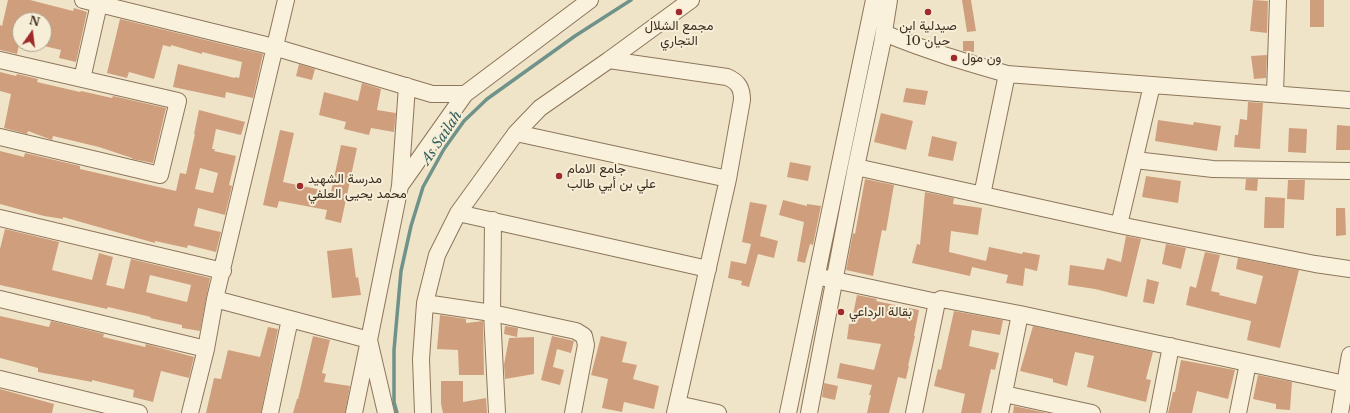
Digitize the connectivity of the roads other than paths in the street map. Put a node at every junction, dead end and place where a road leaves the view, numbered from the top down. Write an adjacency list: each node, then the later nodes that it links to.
1 (83, 0): 8 (street)
2 (286, 0): 10 (street)
3 (590, 0): 17 (street)
4 (691, 0): 12 (street)
5 (874, 0): 35 (street)
6 (889, 0): 9 (street)
7 (1278, 0): 18 (street)
8 (99, 4): 10 (street); 14 (street)
9 (884, 33): 13 (street); 23 (street)
10 (274, 47): 16 (street); 34 (street)
11 (0, 60): 14 (street)
12 (610, 60): 20 (street); 25 (street)
13 (1007, 74): 15 (street); 27 (street)
14 (82, 79): 21 (street)
15 (1152, 85): 18 (street); 22 (street)
16 (407, 86): 17 (street); 26 (street)
17 (465, 94): 26 (street)
18 (1275, 94): 19 (street)
19 (1350, 100)
20 (516, 133): 25 (street); 28 (street)
21 (0, 137)
22 (1134, 160): 24 (street); 31 (street)
23 (856, 167): 27 (street); 36 (street)
24 (1350, 171)
25 (728, 178): 32 (street)
26 (400, 186): 44 (street)
27 (982, 195): 31 (street)
28 (458, 213): 30 (street); 40 (street)
29 (0, 218): 34 (street)
30 (493, 220): 32 (street); 41 (street)
31 (1120, 225): 33 (street)
32 (708, 269): 52 (street)
33 (1350, 269)
34 (223, 271): 38 (street)
35 (816, 276): 36 (street); 63 (street)
36 (835, 280): 39 (street); 64 (street)
37 (0, 299): 46 (street)
38 (215, 300): 43 (street); 46 (street)
39 (937, 302): 42 (street); 65 (street)
40 (425, 303): 41 (street); 59 (street)
41 (492, 314): 60 (street); 61 (street)
42 (1020, 314): 45 (street); 51 (street)
43 (290, 319): 44 (street); 56 (street)
44 (369, 340): 57 (street); 58 (street)
45 (1171, 346): 48 (street); 67 (street)
46 (206, 349): 55 (street)
47 (1350, 355): 50 (street)
48 (1248, 363): 50 (street); 68 (street)
49 (0, 379): 54 (street)
50 (1345, 384): 69 (street)
51 (1004, 394): 53 (street); 66 (street)
52 (676, 409): 62 (street)
53 (1085, 412)
54 (139, 413)
55 (190, 413)
56 (270, 413)
57 (354, 413)
58 (386, 413)
59 (423, 413)
60 (497, 413)
61 (573, 413)
62 (718, 413)
63 (788, 413)
64 (809, 413)
65 (914, 413)
66 (1000, 413)
67 (1158, 413)
68 (1238, 413)
69 (1340, 413)

